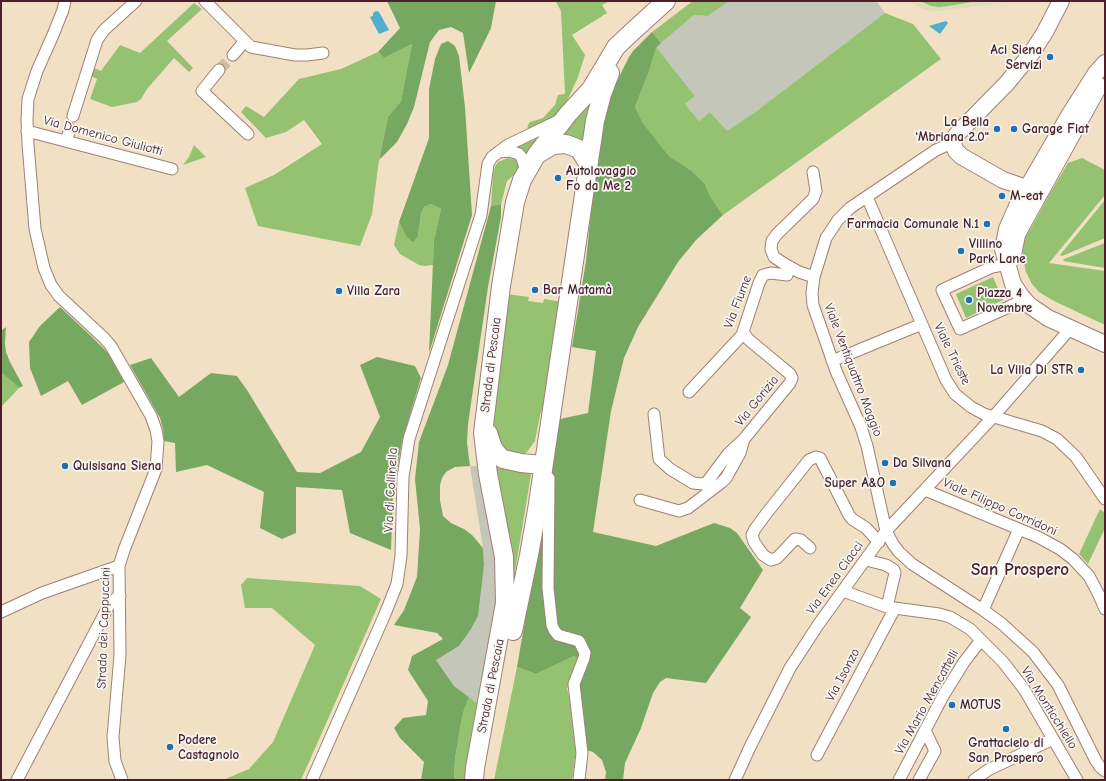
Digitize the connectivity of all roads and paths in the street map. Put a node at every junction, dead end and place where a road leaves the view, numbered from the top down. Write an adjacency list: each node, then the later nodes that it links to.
1 (65, 1): 16 (street, Strada dei Cappuccini)
2 (136, 1): 13 (street)
3 (205, 1): 7 (street)
4 (666, 1): 14 (main road, Strada di Pescaia)
5 (679, 1): 24 (main road, Strada di Pescaia)
6 (1061, 1): 21 (street)
7 (244, 42): 8 (street); 9 (street)
8 (323, 53)
9 (233, 55)
10 (1105, 63): 29 (street)
11 (219, 70): 17 (street)
12 (1105, 71): 30 (street)
13 (74, 116)
14 (565, 117): 18 (street, Via di Collinella); 19 (main road, Strada di Pescaia)
15 (70, 129): 20 (street)
16 (27, 131): 20 (street, Via Domenico Giuliotti); 55 (street, Strada dei Cappuccini)
17 (248, 134)
18 (529, 135): 19 (street, Via di Collinella); 22 (street, Via di Collinella)
19 (551, 136): 23 (main road, Strada di Pescaia); 24 (main road)
20 (66, 141): 25 (street, Via Domenico Giuliotti)
21 (953, 144): 28 (street, Viale Ventiquattro Maggio); 29 (street)
22 (500, 152): 26 (street); 69 (street, Via di Collinella)
23 (537, 154): 24 (main road); 26 (main road, Strada di Pescaia)
24 (584, 156): 40 (main road, Strada di Pescaia)
25 (172, 169)
26 (526, 171): 43 (main road, Strada di Pescaia)
27 (813, 172): 31 (street)
28 (867, 197): 32 (street, Viale Ventiquattro Maggio); 34 (street, Viale Trieste)
29 (1022, 197): 30 (street)
30 (1008, 264): 33 (street); 33 (street)
31 (788, 271): 32 (street, Via Fiume); 36 (street, Via Fiume)
32 (813, 280): 38 (street, Viale Ventiquattro Maggio)
33 (1024, 300): 35 (street)
34 (922, 324): 38 (street); 42 (street, Viale Trieste)
35 (1070, 329): 37 (street); 42 (street, Via Enea Ciacci)
36 (743, 332): 39 (street, Via Fiume); 44 (street, Via Gorizia)
37 (1105, 344)
38 (832, 361): 51 (street, Viale Ventiquattro Maggio)
39 (688, 392)
40 (553, 406): 45 (main road); 46 (main road, Strada di Pescaia)
41 (654, 414): 44 (street, Via Gorizia)
42 (993, 417): 47 (street, Via Enea Ciacci); 48 (street, Viale Trieste)
43 (484, 421): 45 (main road); 70 (main road, Strada di Pescaia)
44 (744, 439): 49 (street, Via Gorizia)
45 (503, 459): 46 (main road)
46 (543, 465): 71 (main road, Strada di Pescaia); 72 (street)
47 (925, 490): 50 (street, Viale Filippo Corridoni); 51 (street, Via Enea Ciacci)
48 (1105, 499)
49 (640, 500)
50 (1019, 529): 59 (street, Viale Filippo Corridoni); 60 (street)
51 (886, 531): 52 (street, Via Enea Ciacci); 60 (street, Viale Ventiquattro Maggio)
52 (879, 542): 53 (street); 54 (street, Via Enea Ciacci)
53 (810, 548)
54 (866, 560): 56 (street, Via Enea Ciacci); 58 (street, Via Isonzo)
55 (119, 566): 57 (street, Strada dei Cappuccini); 61 (street)
56 (843, 591): 58 (street, Via Monticchiello); 73 (street, Via Enea Ciacci)
57 (120, 596): 67 (street); 68 (street, Strada dei Cappuccini)
58 (891, 607): 62 (street, Via Monticchiello); 65 (street, Via Isonzo)
59 (1105, 609)
60 (983, 610): 66 (street, Viale Ventiquattro Maggio)
61 (1, 612)
62 (982, 640): 63 (street, Via Mario Mencattelli); 64 (street, Via Monticchiello)
63 (925, 730): 74 (street, Via Mario Mencattelli); 75 (street)
64 (1053, 739): 76 (street); 77 (street, Via Monticchiello)
65 (817, 755)
66 (1105, 771)
67 (18, 780)
68 (122, 780)
69 (312, 780)
70 (474, 780)
71 (485, 780)
72 (579, 780)
73 (735, 780)
74 (900, 780)
75 (919, 780)
76 (974, 780)
77 (1077, 780)

